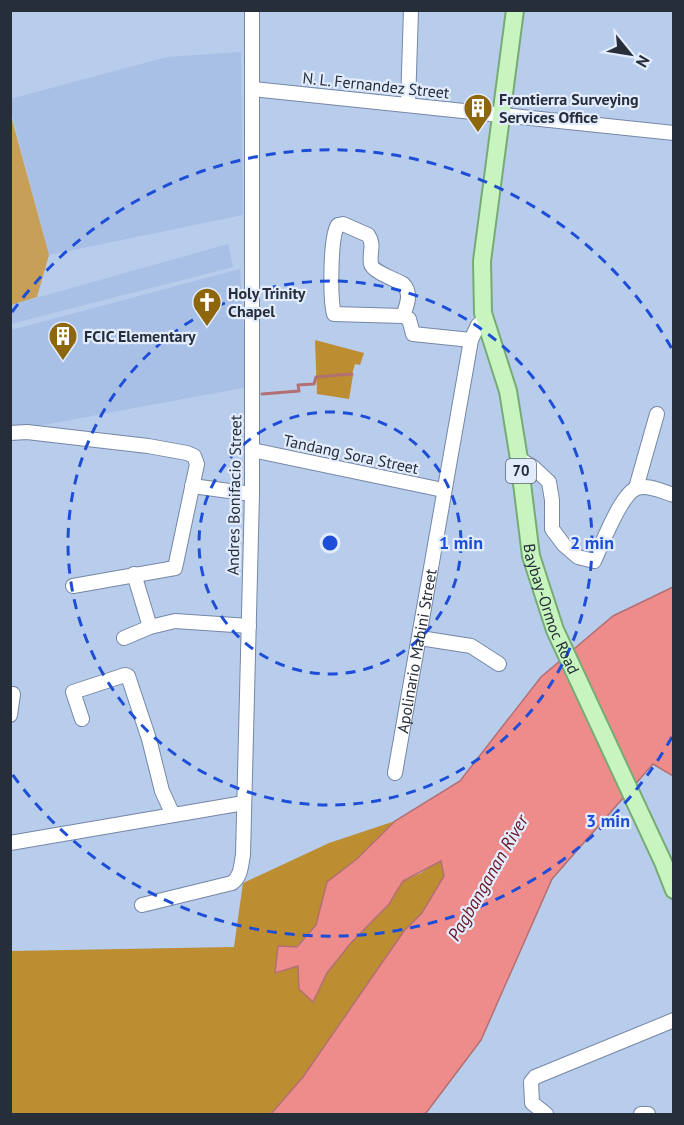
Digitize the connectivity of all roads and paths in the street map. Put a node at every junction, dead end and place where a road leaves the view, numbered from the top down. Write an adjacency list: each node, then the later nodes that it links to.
1 (252, 10): 4 (street, Andres Bonifacio Street)
2 (411, 10): 5 (street)
3 (515, 10): 6 (main road, 70)
4 (253, 90): 5 (street, N. L. Fernandez Street); 13 (street, Andres Bonifacio Street)
5 (408, 104): 6 (street, N. L. Fernandez Street)
6 (501, 114): 7 (street, N. L. Fernandez Street); 9 (main road, 70)
7 (674, 133)
8 (403, 316): 8 (street); 10 (street)
9 (484, 316): 10 (street, Apolinario Mabini Street); 14 (main road, Baybay-Ormoc Road / 70)
10 (471, 340): 17 (street, Apolinario Mabini Street)
11 (657, 414): 16 (street)
12 (10, 433): 15 (street)
13 (252, 450): 17 (street, Tandang Sora Street); 18 (street, Andres Bonifacio Street)
14 (519, 459): 16 (street); 34 (main road, Baybay-Ormoc Road / 70)
15 (192, 486): 18 (street); 20 (street)
16 (636, 488): 19 (street)
17 (444, 490): 25 (street, Apolinario Mabini Street)
18 (252, 494): 22 (street, Andres Bonifacio Street)
19 (674, 495)
20 (134, 574): 21 (street); 23 (street)
21 (73, 586)
22 (249, 626): 23 (street); 31 (street, Andres Bonifacio Street)
23 (150, 627): 24 (street)
24 (124, 638)
25 (420, 638): 26 (street); 30 (street, Apolinario Mabini Street)
26 (499, 664)
27 (13, 694): 28 (street)
28 (10, 715)
29 (82, 718): 32 (street)
30 (395, 773)
31 (244, 803): 32 (street); 35 (street, Andres Bonifacio Street)
32 (173, 815): 33 (street)
33 (10, 843)
34 (674, 890)
35 (142, 905)
36 (674, 1020): 37 (street)
37 (546, 1114)
38 (641, 1114): 39 (street)
39 (648, 1114)

